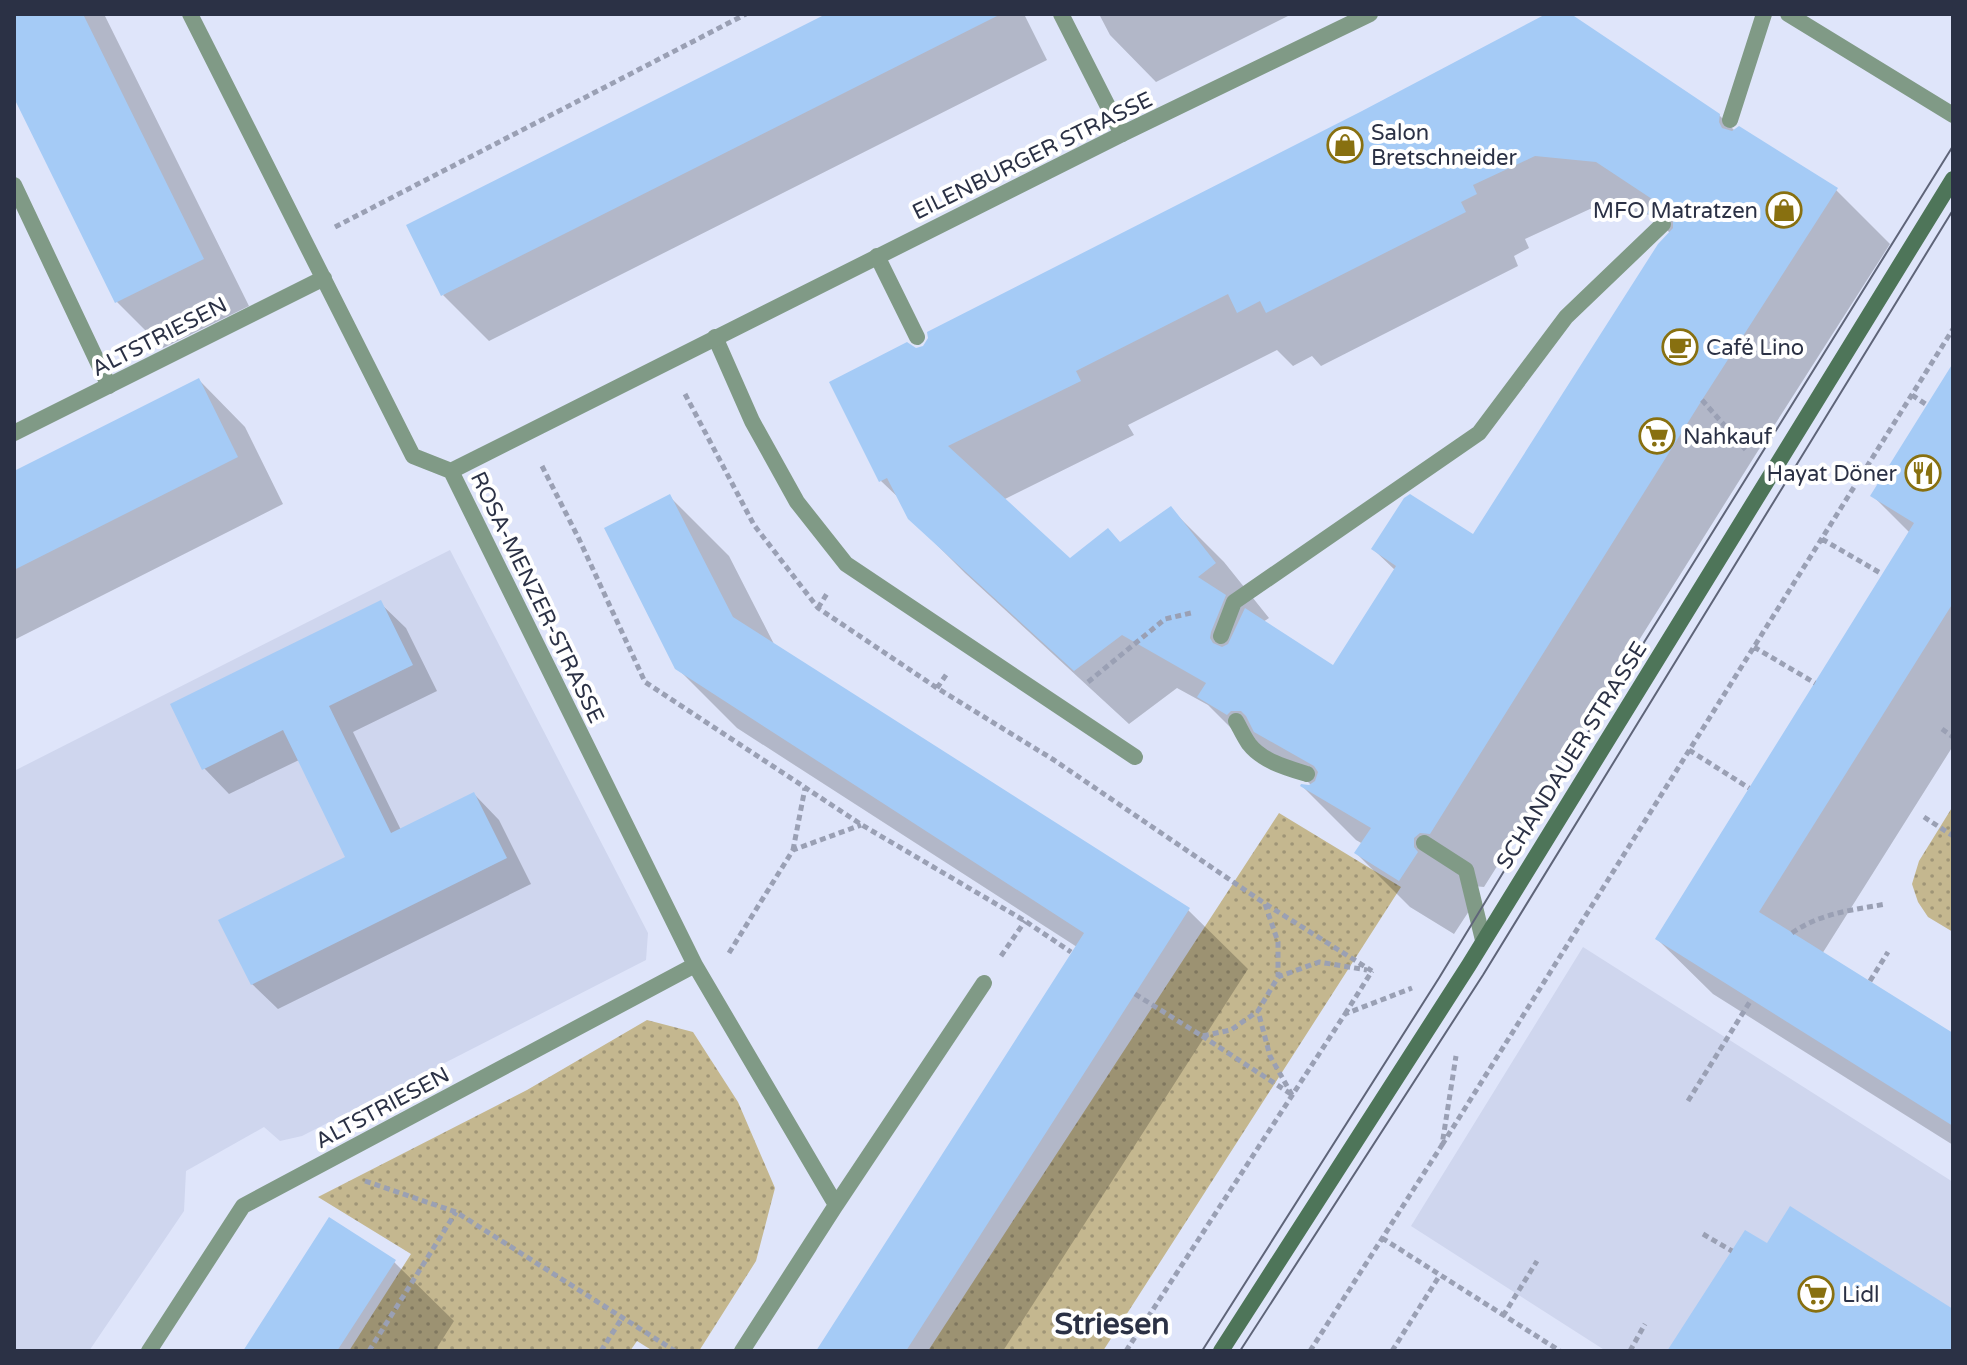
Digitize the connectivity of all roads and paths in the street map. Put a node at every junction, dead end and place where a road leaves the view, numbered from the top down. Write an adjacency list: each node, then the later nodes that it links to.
1 (190, 14): 13 (street, ROSA-MENZER-STRASSE)
2 (746, 14): 13 (path)
3 (1061, 14): 9 (street)
4 (1370, 14): 9 (street, EILENBURGER STRASSE)
5 (1764, 14): 8 (street)
6 (1788, 14): 7 (street)
7 (1953, 115)
8 (1730, 120)
9 (1122, 134): 14 (street, EILENBURGER STRASSE)
10 (1953, 179): 26 (main road, SCHANDAUER STRASSE)
11 (14, 185): 19 (street)
12 (1663, 224): 29 (street)
13 (306, 242): 15 (street, ROSA-MENZER-STRASSE)
14 (877, 256): 17 (street, EILENBURGER STRASSE); 18 (street)
15 (324, 278): 19 (street, ALTSTRIESEN); 25 (street, ROSA-MENZER-STRASSE)
16 (1953, 329): 20 (path)
17 (715, 337): 24 (street, EILENBURGER STRASSE); 33 (street)
18 (917, 337)
19 (109, 386): 23 (street, ALTSTRIESEN)
20 (1912, 395): 22 (path); 27 (path)
21 (1702, 400): 26 (path)
22 (1927, 405)
23 (14, 433)
24 (525, 433): 25 (street, EILENBURGER STRASSE); 40 (path)
25 (451, 471): 53 (street, ROSA-MENZER-STRASSE)
26 (1772, 472): 50 (main road, SCHANDAUER STRASSE)
27 (1822, 539): 28 (path); 31 (path)
28 (1882, 574)
29 (1234, 602): 30 (street); 33 (path)
30 (1221, 636)
31 (1754, 647): 32 (path); 37 (path)
32 (1815, 683)
33 (1059, 705): 38 (street)
34 (1236, 721): 39 (street)
35 (1942, 729): 36 (path)
36 (1953, 737)
37 (1689, 750): 41 (path); 66 (path)
38 (1135, 757)
39 (1307, 774)
40 (805, 788): 43 (path); 46 (path)
41 (1749, 788)
42 (1924, 817): 44 (path)
43 (862, 825): 46 (path); 51 (path)
44 (1953, 836)
45 (1424, 843): 50 (street)
46 (793, 850): 53 (path)
47 (1264, 903): 54 (path)
48 (1886, 904): 49 (path)
49 (1792, 933)
50 (1483, 940): 85 (main road, SCHANDAUER STRASSE)
51 (1071, 952)
52 (1888, 952): 55 (path)
53 (695, 965): 67 (street, ALTSTRIESEN); 68 (street)
54 (1278, 977): 60 (path); 61 (path)
55 (1870, 981)
56 (984, 983): 68 (street)
57 (1412, 988): 61 (path)
58 (1135, 994): 62 (path)
59 (1751, 1000): 65 (path)
60 (1258, 1011): 62 (path); 64 (path)
61 (1345, 1014): 64 (path)
62 (1202, 1036): 64 (path)
63 (1456, 1052): 66 (path)
64 (1292, 1095): 84 (path)
65 (1688, 1101)
66 (1442, 1145): 71 (path)
67 (319, 1165): 69 (path); 79 (street, ALTSTRIESEN)
68 (836, 1205): 83 (street)
69 (456, 1212): 76 (path); 80 (path)
70 (1703, 1234): 72 (path)
71 (1382, 1238): 74 (path); 86 (path)
72 (1732, 1251)
73 (1537, 1261): 75 (path)
74 (1440, 1275): 75 (path); 87 (path)
75 (1503, 1316): 78 (path)
76 (622, 1318): 81 (path); 82 (path)
77 (1645, 1324): 89 (path)
78 (1550, 1348): 88 (path)
79 (149, 1351)
80 (369, 1351)
81 (601, 1351)
82 (675, 1351)
83 (742, 1351)
84 (1126, 1351)
85 (1221, 1351)
86 (1310, 1351)
87 (1392, 1351)
88 (1560, 1351)
89 (1630, 1351)

